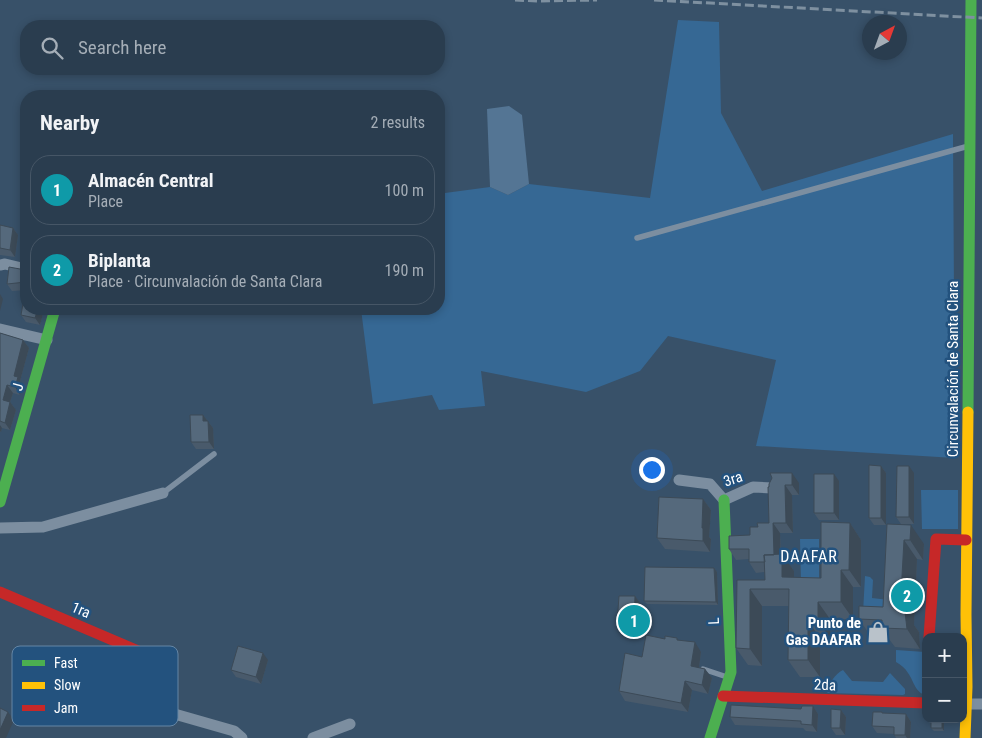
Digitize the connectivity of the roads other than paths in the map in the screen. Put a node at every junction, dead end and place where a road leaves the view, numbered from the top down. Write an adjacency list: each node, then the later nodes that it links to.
1 (971, 0): 3 (main road, Circunvalación de Santa Clara)
2 (982, 112): 3 (main road)
3 (970, 116): 4 (main road, Circunvalación de Santa Clara)
4 (969, 146): 5 (lane); 18 (main road, Circunvalación de Santa Clara)
5 (637, 238)
6 (0, 265): 7 (street)
7 (20, 268)
8 (53, 315): 10 (main road, J)
9 (0, 329): 10 (street)
10 (47, 340): 16 (main road, J)
11 (214, 454): 14 (lane)
12 (679, 480): 15 (street, 3ra)
13 (772, 488): 15 (street, 3ra)
14 (163, 493): 17 (street)
15 (724, 500): 23 (main road, L)
16 (0, 502)
17 (0, 528)
18 (966, 540): 20 (main road); 24 (main road, Circunvalación de Santa Clara)
19 (0, 592): 21 (main road, 1ra)
20 (929, 633)
21 (127, 646)
22 (703, 669): 23 (lane)
23 (728, 678): 25 (main road, L)
24 (965, 678)
25 (723, 696): 26 (main road, 2da); 34 (main road, L)
26 (922, 703)
27 (967, 704): 28 (street)
28 (982, 704)
29 (178, 715): 32 (street)
30 (966, 723): 35 (main road, Circunvalación de Santa Clara)
31 (350, 724): 33 (street)
32 (242, 738)
33 (313, 738)
34 (710, 738)
35 (966, 738)

